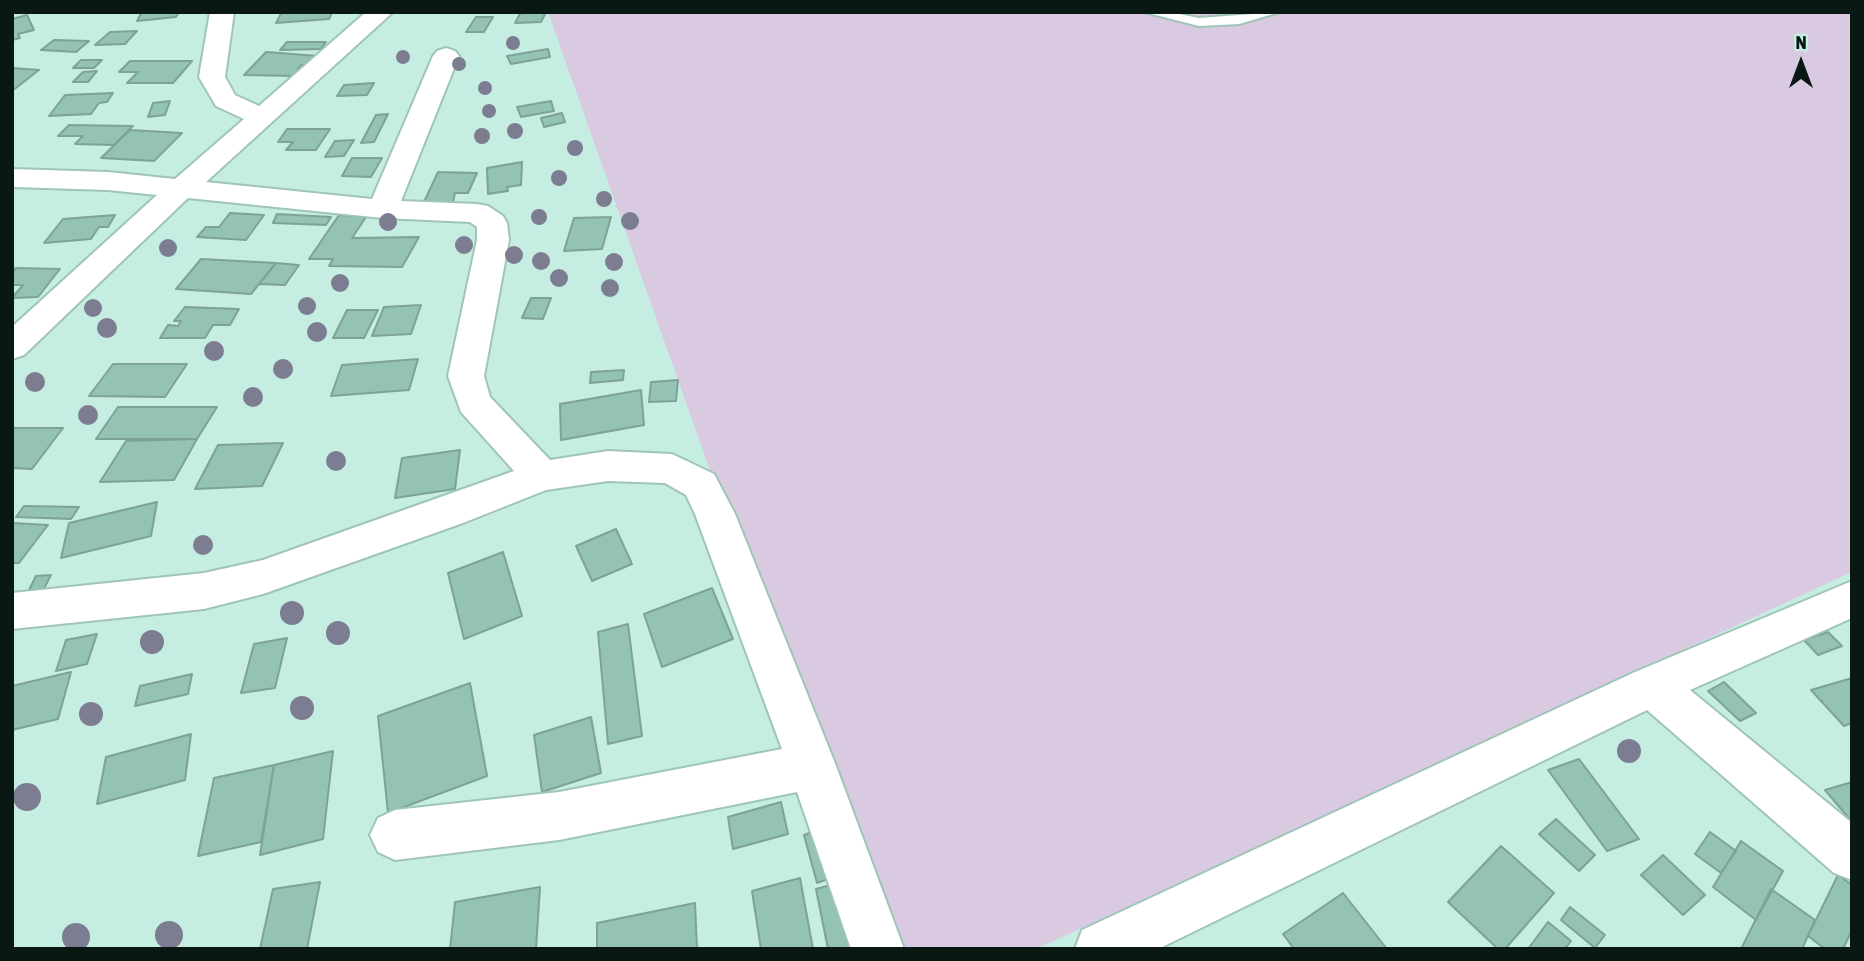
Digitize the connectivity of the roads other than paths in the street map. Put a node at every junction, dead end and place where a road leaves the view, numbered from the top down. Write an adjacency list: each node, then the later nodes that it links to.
1 (222, 12): 6 (street)
2 (381, 12): 6 (street)
3 (1150, 12): 4 (lane)
4 (1274, 12)
5 (446, 56): 9 (street)
6 (264, 116): 8 (street)
7 (12, 178): 8 (street)
8 (181, 188): 9 (street); 10 (street)
9 (383, 209): 11 (street)
10 (12, 347)
11 (542, 476): 13 (street); 15 (street)
12 (1852, 599): 14 (street)
13 (12, 611)
14 (1651, 686): 17 (street); 19 (street)
15 (812, 765): 16 (street); 18 (street)
16 (395, 835)
17 (1852, 855)
18 (878, 949)
19 (1101, 949)

